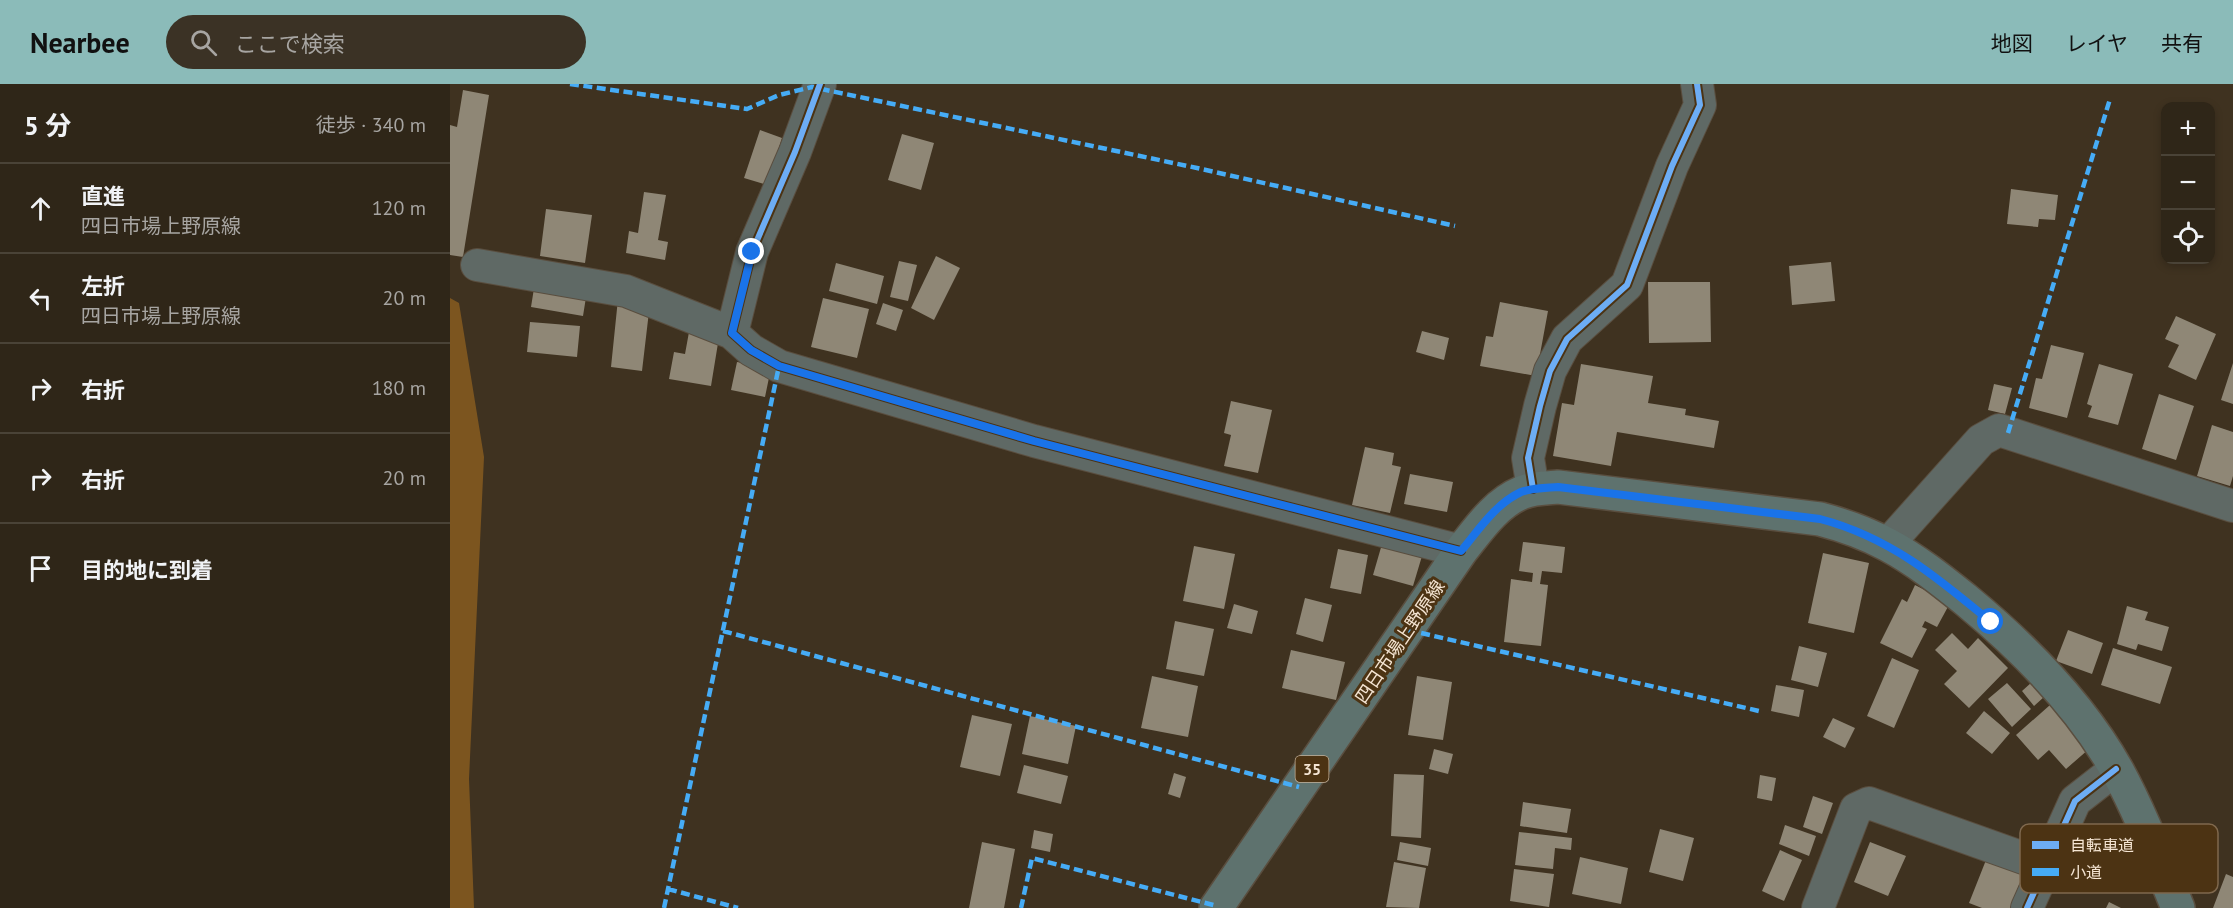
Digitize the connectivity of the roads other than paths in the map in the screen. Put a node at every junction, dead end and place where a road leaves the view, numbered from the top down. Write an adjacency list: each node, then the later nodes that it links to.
1 (820, 84): 4 (street)
2 (1697, 84): 5 (street)
3 (477, 265): 4 (street)
4 (732, 333): 8 (street)
5 (1533, 489): 7 (main road, 四日市場上野原線 / 35); 8 (main road, 四日市場上野原線 / 35)
6 (2233, 506): 7 (street)
7 (1888, 544): 9 (main road, 四日市場上野原線 / 35)
8 (1461, 551): 15 (main road, 四日市場上野原線 / 35)
9 (2116, 769): 10 (street); 11 (main road, 四日市場上野原線 / 35)
10 (2065, 824)
11 (2143, 824)
12 (2020, 857): 16 (street)
13 (2034, 893): 17 (street)
14 (2172, 893): 18 (main road, 四日市場上野原線 / 35)
15 (1216, 908)
16 (1818, 908)
17 (2027, 908)
18 (2178, 908)

